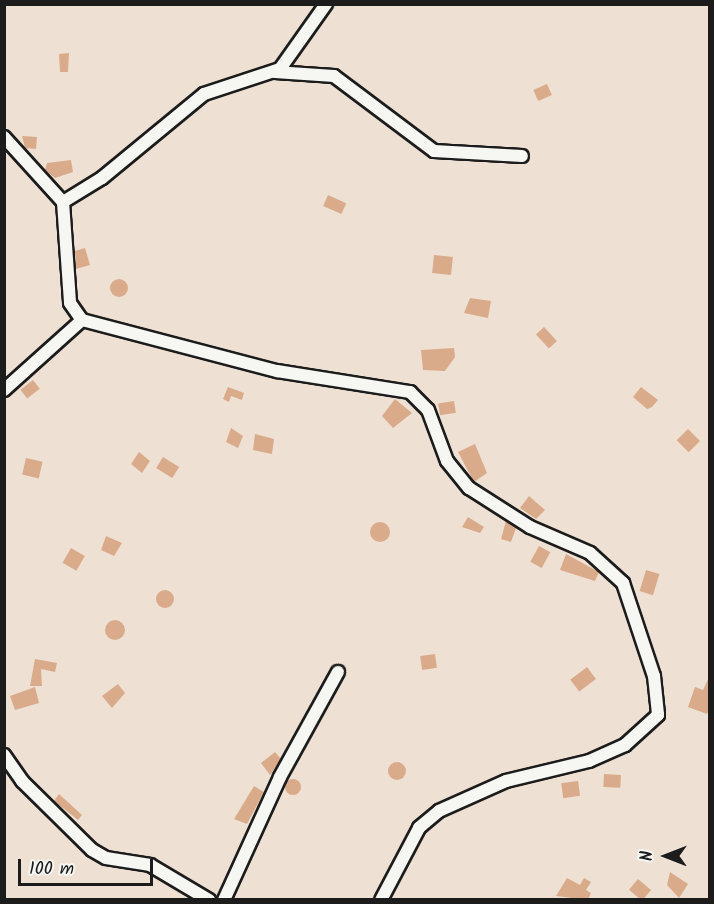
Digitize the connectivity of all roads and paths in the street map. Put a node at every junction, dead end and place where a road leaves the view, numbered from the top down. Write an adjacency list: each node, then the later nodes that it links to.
1 (326, 4): 2 (street)
2 (275, 72): 4 (street); 5 (street)
3 (4, 137): 5 (street)
4 (522, 156)
5 (63, 202): 6 (street)
6 (82, 320): 7 (street); 12 (street)
7 (4, 390)
8 (338, 672): 11 (street)
9 (4, 755): 10 (street)
10 (209, 900)
11 (224, 900)
12 (381, 900)

